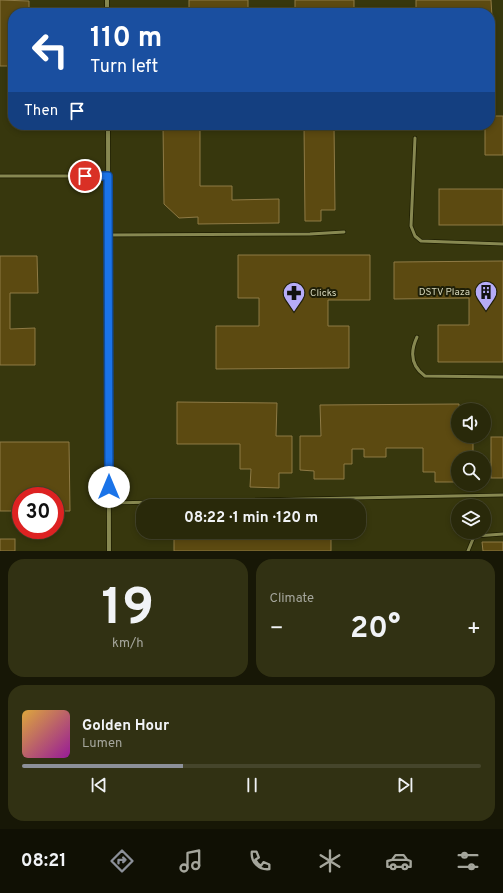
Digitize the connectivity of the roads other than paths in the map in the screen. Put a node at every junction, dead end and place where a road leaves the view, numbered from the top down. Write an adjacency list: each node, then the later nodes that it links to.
1 (108, 130): 4 (street)
2 (415, 138): 7 (lane)
3 (0, 176): 4 (lane)
4 (108, 176): 6 (street)
5 (344, 232): 6 (lane)
6 (108, 235): 11 (street)
7 (503, 244)
8 (416, 337): 9 (lane)
9 (503, 377)
10 (503, 495): 11 (lane)
11 (109, 502): 13 (street)
12 (503, 534): 14 (lane)
13 (109, 551)
14 (468, 551)

